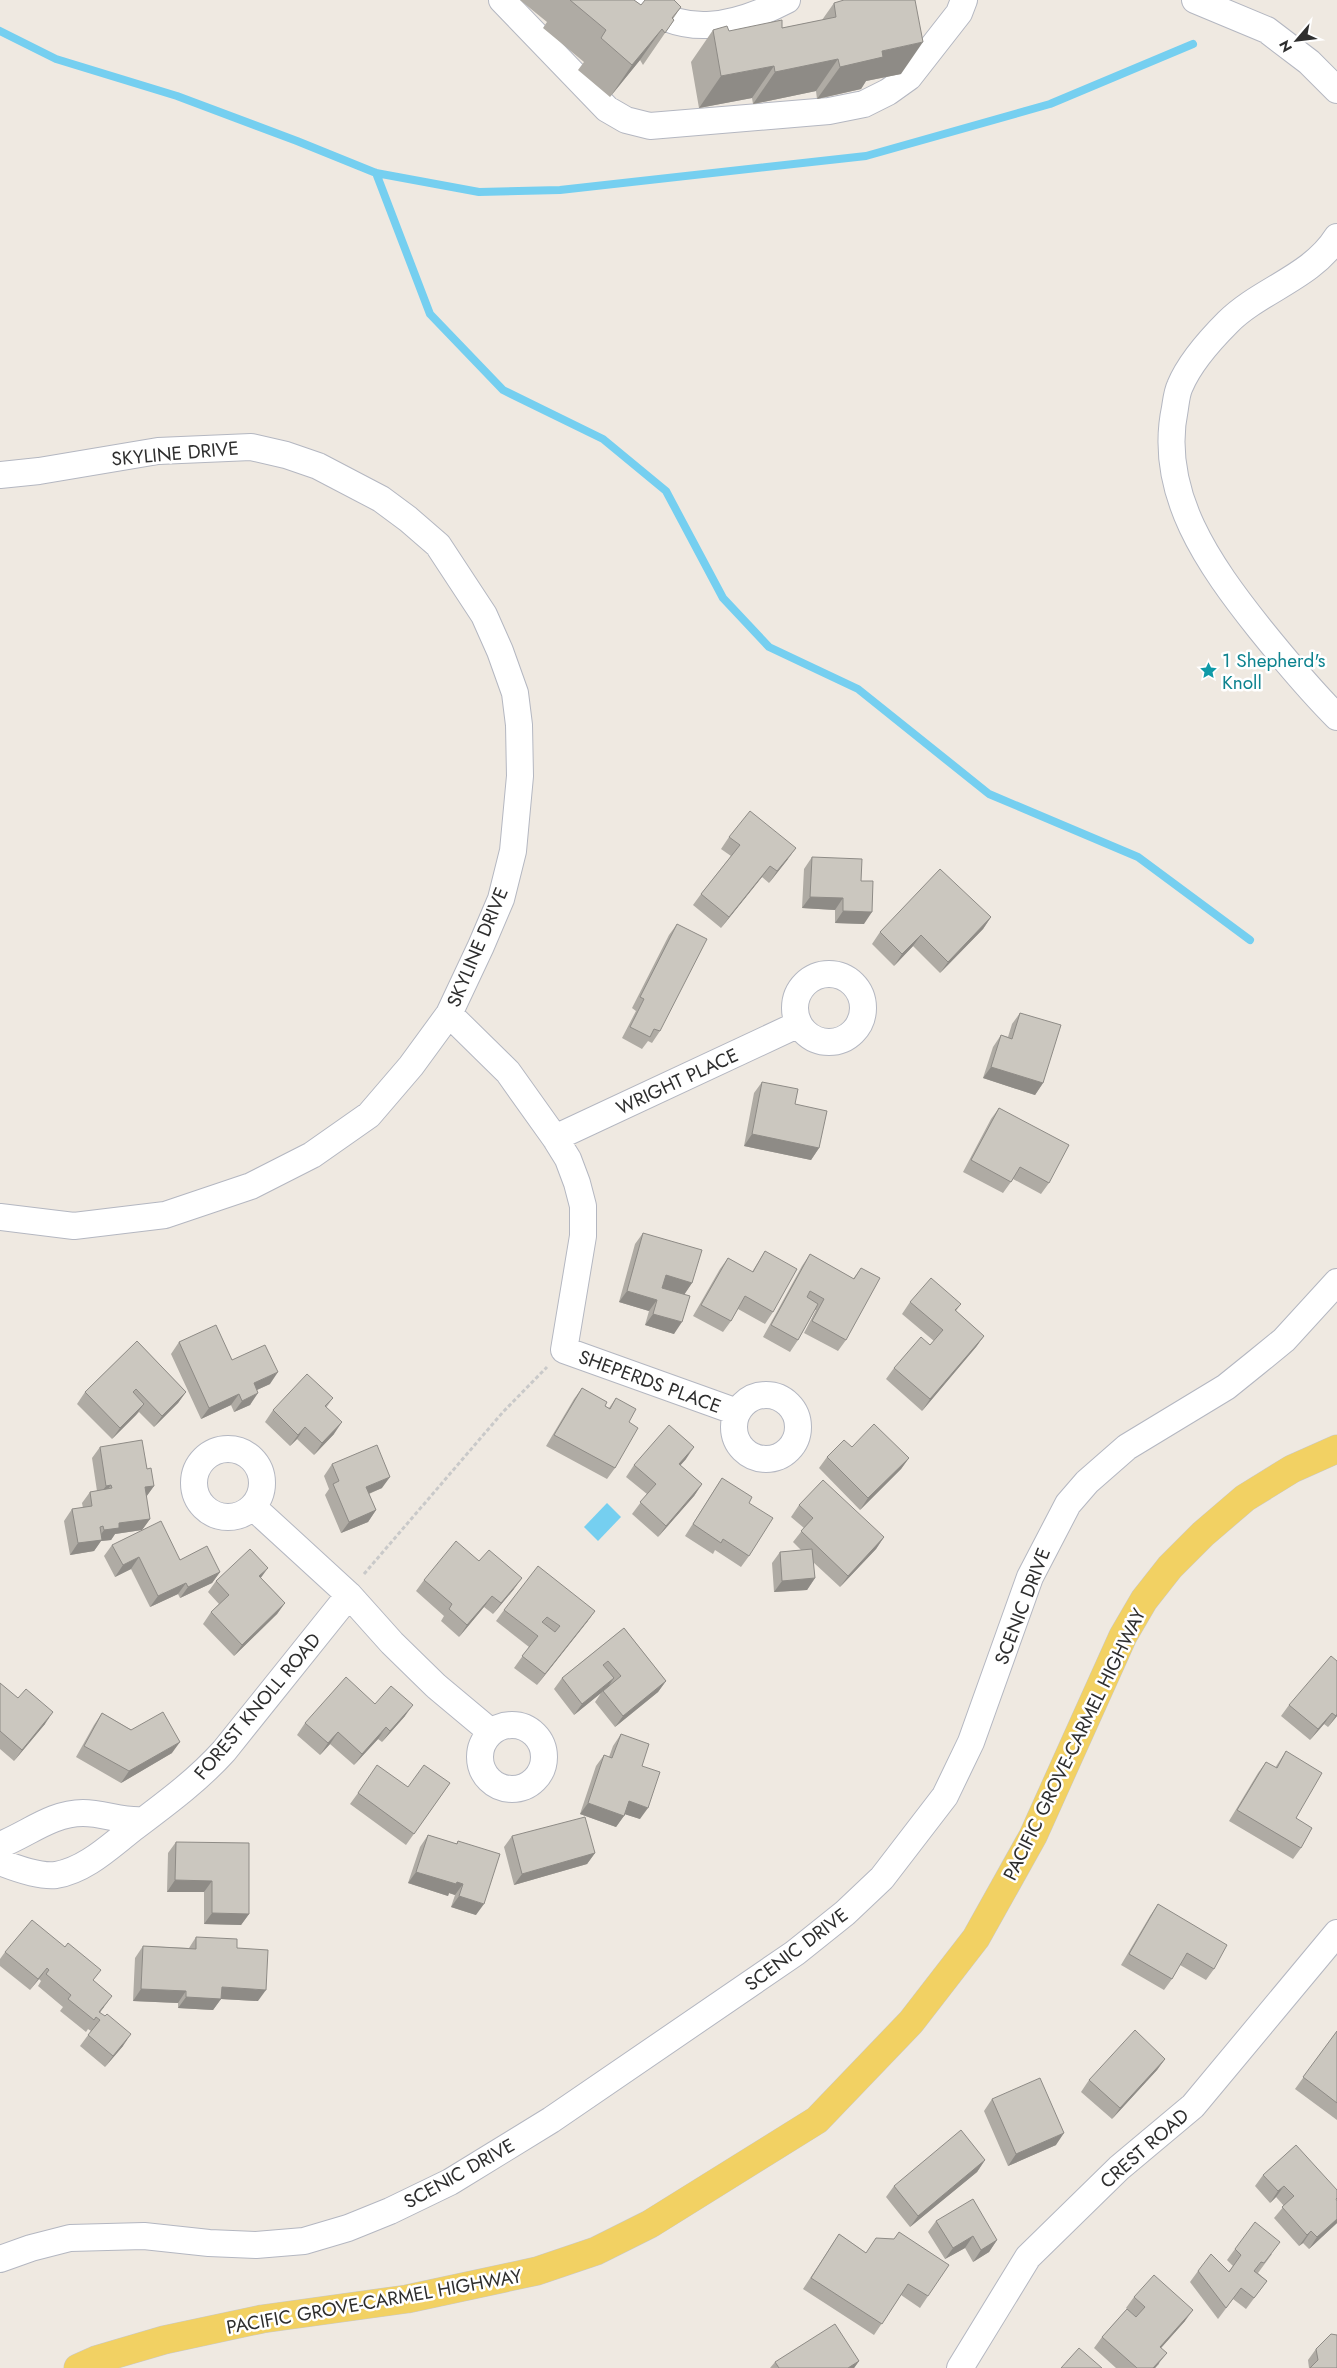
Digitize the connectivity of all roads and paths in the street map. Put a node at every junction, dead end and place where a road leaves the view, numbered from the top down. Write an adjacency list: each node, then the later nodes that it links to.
1 (502, 0): 4 (street)
2 (637, 0): 3 (street)
3 (787, 0)
4 (964, 0)
5 (1194, 0): 6 (street)
6 (1337, 90)
7 (1337, 237): 9 (street)
8 (0, 475): 10 (street, SKYLINE DRIVE)
9 (1337, 717)
10 (449, 1014): 12 (street); 13 (street, SKYLINE DRIVE)
11 (798, 1024): 12 (street, WRIGHT PLACE)
12 (555, 1138): 15 (street)
13 (0, 1217)
14 (1337, 1282): 25 (street, SCENIC DRIVE)
15 (564, 1350): 16 (street, SHEPERDS PLACE); 19 (path)
16 (737, 1412)
17 (1337, 1449): 26 (main road, PACIFIC GROVE-CARMEL HIGHWAY)
18 (253, 1506): 19 (street)
19 (349, 1595): 20 (street); 21 (street, FOREST KNOLL ROAD)
20 (490, 1732)
21 (144, 1820): 22 (street); 23 (street, FOREST KNOLL ROAD)
22 (0, 1845)
23 (0, 1862)
24 (1337, 1933): 27 (street, CREST ROAD)
25 (0, 2259)
26 (78, 2368)
27 (960, 2368)

